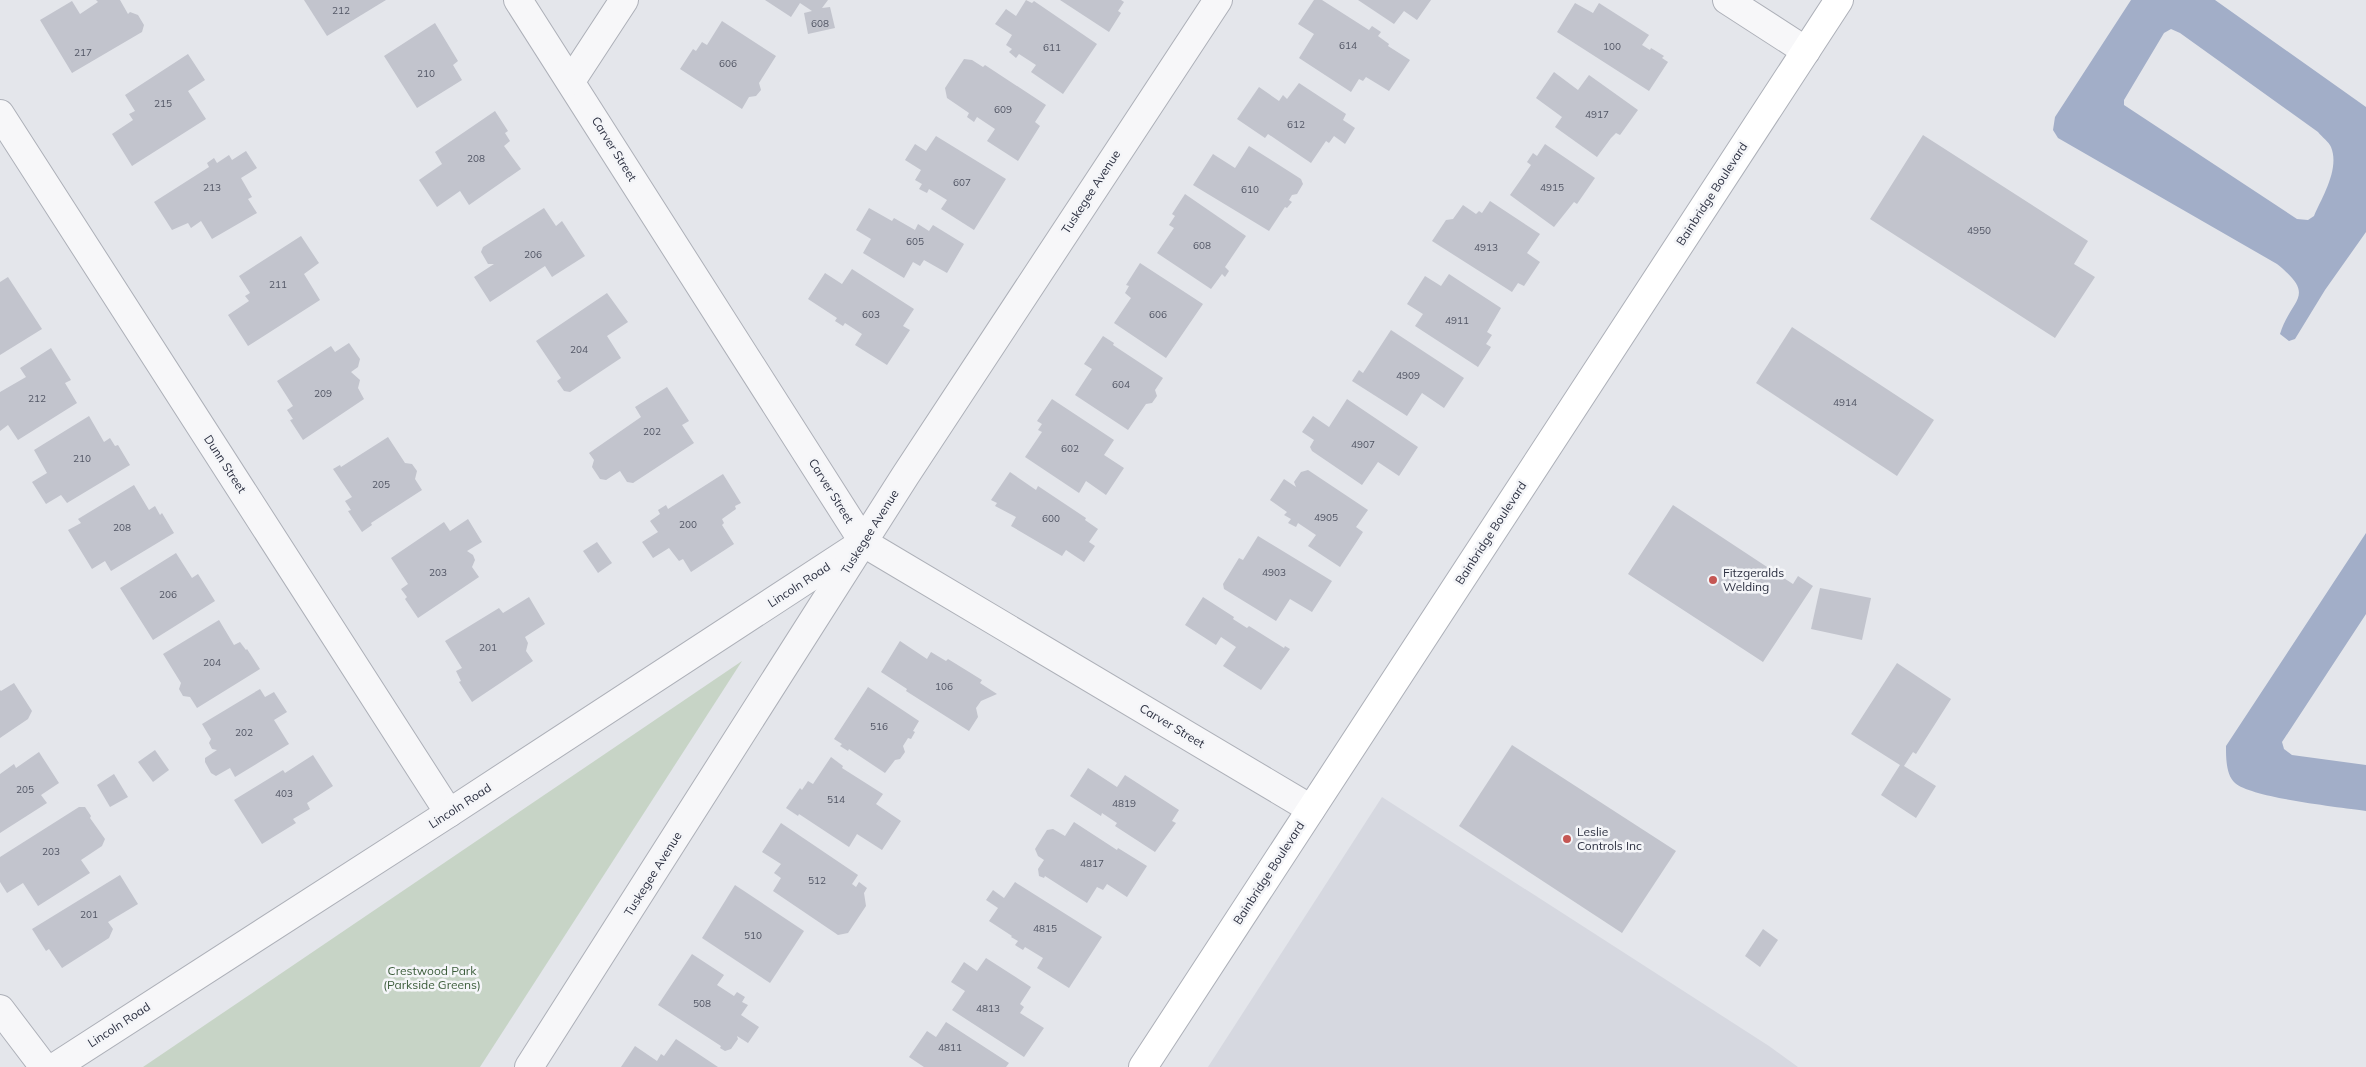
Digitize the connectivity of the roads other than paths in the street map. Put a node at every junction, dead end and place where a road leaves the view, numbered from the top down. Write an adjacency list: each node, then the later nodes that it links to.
1 (518, 0): 7 (street, Carver Street)
2 (624, 0): 7 (street)
3 (1218, 0): 9 (street, Tuskegee Avenue)
4 (1727, 0): 6 (street)
5 (1839, 0): 6 (main road, Bainbridge Boulevard)
6 (1806, 51): 10 (main road, Bainbridge Boulevard)
7 (571, 81): 9 (street, Carver Street)
8 (0, 114): 11 (street, Dunn Street)
9 (864, 542): 10 (street, Carver Street); 11 (street, Lincoln Road); 15 (street, Tuskegee Avenue)
10 (1311, 809): 16 (main road, Bainbridge Boulevard)
11 (449, 813): 14 (street, Lincoln Road)
12 (0, 1009): 13 (street)
13 (44, 1067)
14 (55, 1067)
15 (529, 1067)
16 (1143, 1067)

